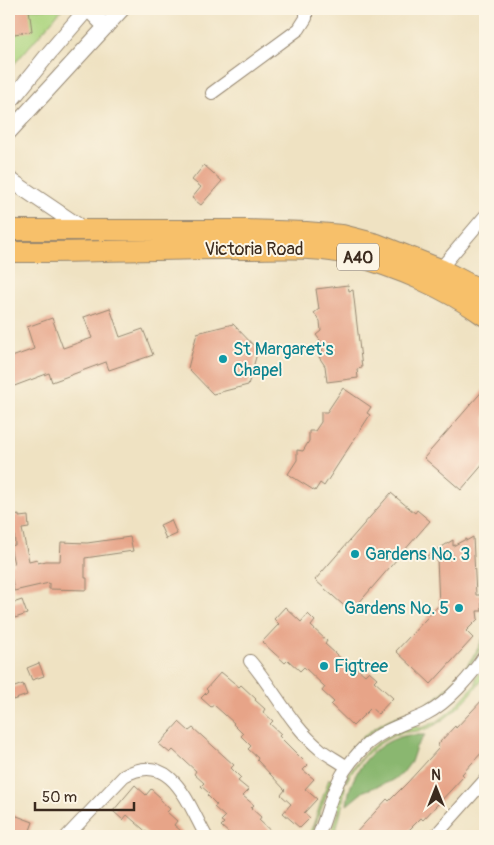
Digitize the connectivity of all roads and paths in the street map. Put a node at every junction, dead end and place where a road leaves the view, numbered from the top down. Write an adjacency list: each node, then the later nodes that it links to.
1 (88, 9): 4 (street); 6 (street)
2 (122, 9): 4 (street)
3 (306, 9): 5 (street)
4 (106, 27): 7 (street)
5 (212, 93)
6 (9, 103)
7 (9, 132)
8 (9, 179): 10 (street)
9 (485, 216): 13 (street)
10 (83, 229): 11 (highway, Victoria Road / A40); 13 (highway, Victoria Road / A40)
11 (9, 230)
12 (9, 252): 15 (highway, Victoria Road / A40)
13 (440, 269): 14 (highway, Victoria Road / A40)
14 (485, 294)
15 (485, 316)
16 (485, 655): 18 (street)
17 (250, 661): 18 (street)
18 (347, 766): 22 (street)
19 (485, 780): 23 (street)
20 (67, 836): 21 (street)
21 (206, 836)
22 (318, 836)
23 (435, 836)

